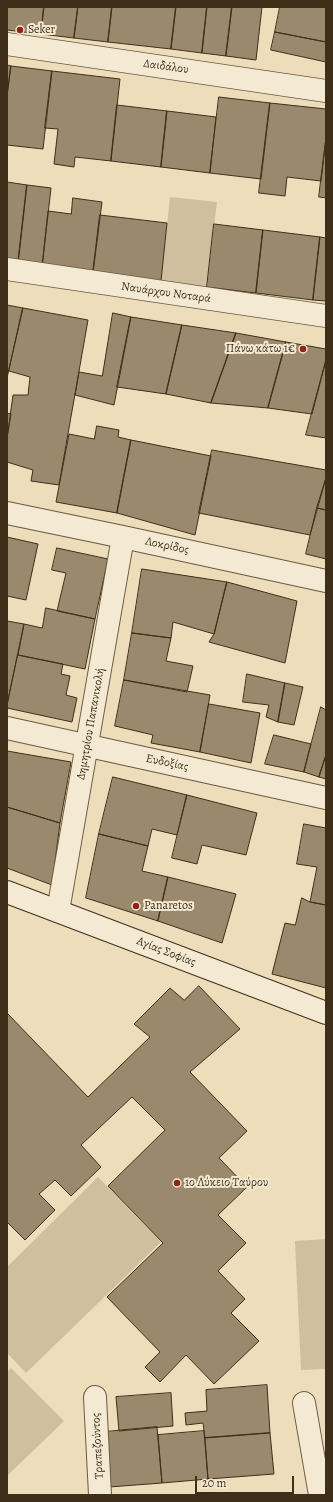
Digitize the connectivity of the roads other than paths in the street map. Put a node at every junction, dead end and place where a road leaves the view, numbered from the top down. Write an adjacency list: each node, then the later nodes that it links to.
1 (7, 44): 2 (street, Δαιδάλου)
2 (326, 91)
3 (7, 269): 4 (street, Ναυάρχου Νοταρά)
4 (326, 316)
5 (7, 513): 6 (street, Λοκρίδος)
6 (123, 537): 7 (street, Λοκρίδος); 9 (street, Δημητρίου Παπανικολή)
7 (326, 581)
8 (7, 728): 9 (street, Ευδοξίας)
9 (87, 745): 10 (street, Ευδοξίας); 12 (street, Δημητρίου Παπανικολή)
10 (326, 798)
11 (7, 892): 12 (street, Αγίας Σοφίας)
12 (58, 911): 13 (street, Αγίας Σοφίας)
13 (326, 1013)
14 (95, 1397): 16 (street, Τραπεζούντος)
15 (304, 1403): 17 (street)
16 (100, 1495)
17 (320, 1495)

